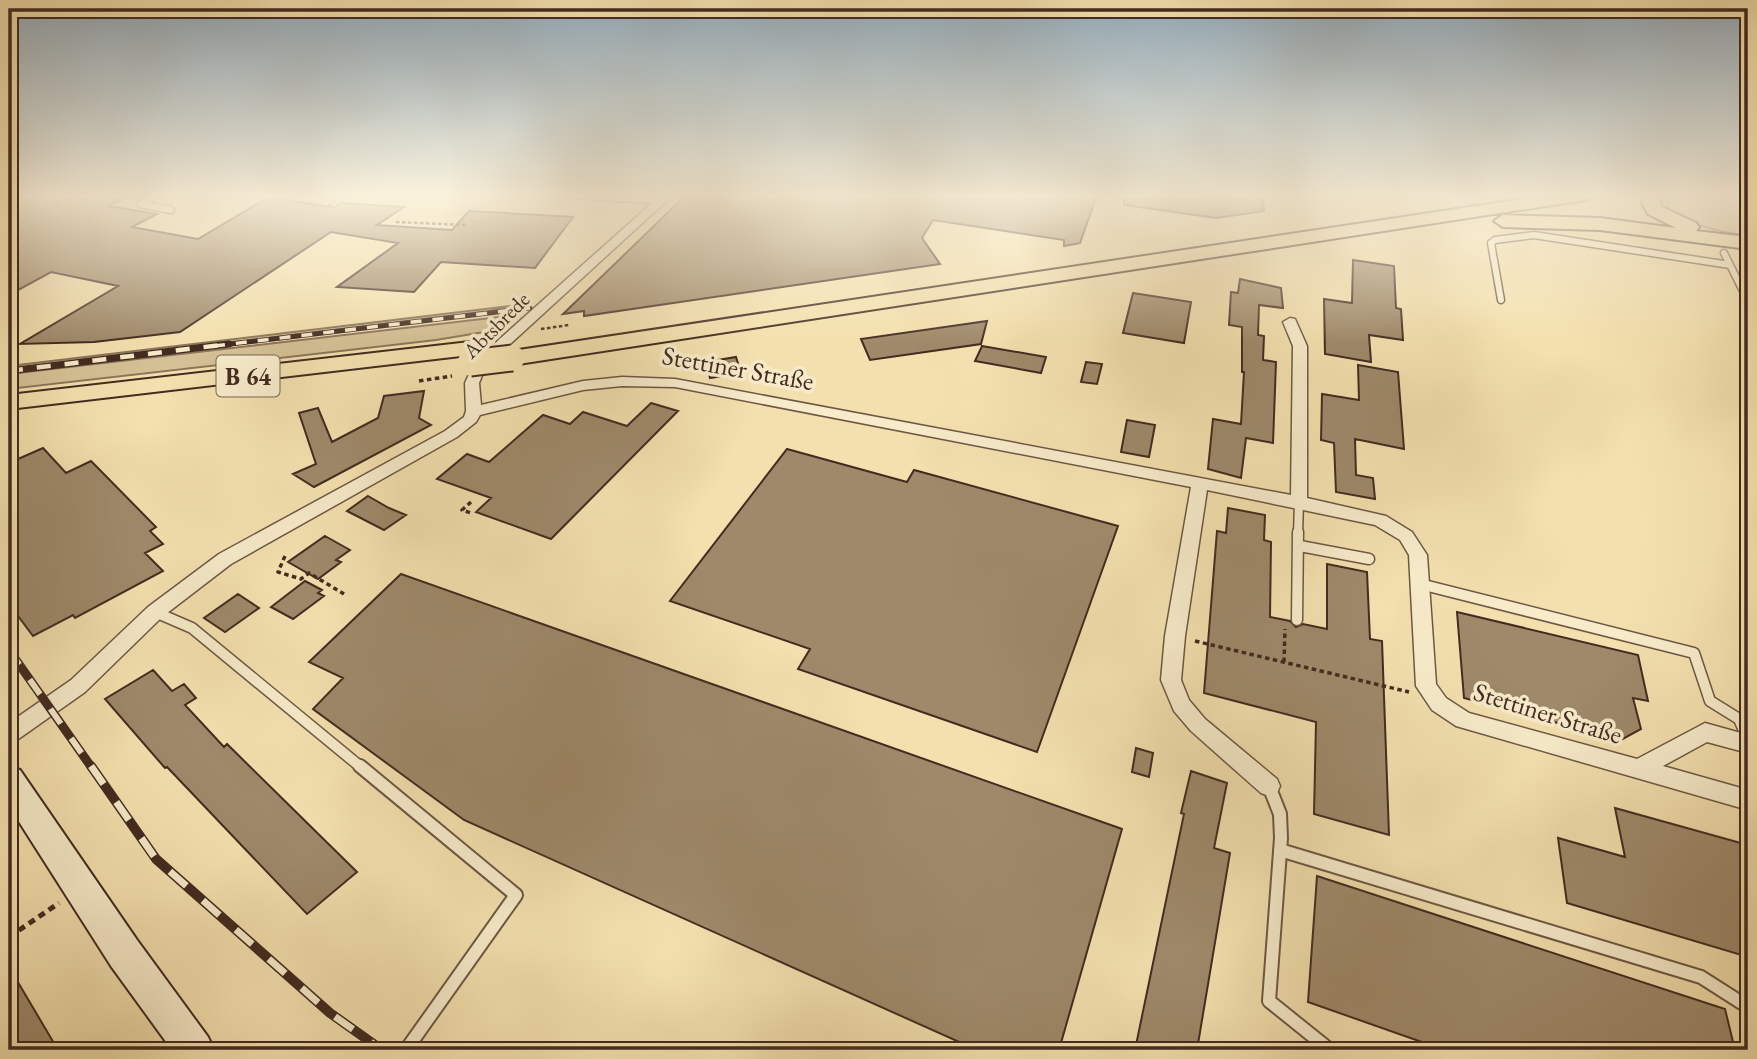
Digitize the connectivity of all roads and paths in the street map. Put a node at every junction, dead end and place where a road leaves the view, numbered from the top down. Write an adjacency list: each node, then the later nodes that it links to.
1 (612, 244): 13 (street, Abtsbrede)
2 (1173, 244): 12 (highway, B 64)
3 (1242, 244): 12 (highway, B 64)
4 (1491, 244): 8 (lane)
5 (1591, 244): 7 (lane)
6 (1735, 245): 7 (lane)
7 (1730, 265): 9 (lane)
8 (1501, 300)
9 (1748, 301)
10 (1290, 322): 20 (street)
11 (569, 325): 12 (path)
12 (524, 343): 13 (highway, B 64, bridge)
13 (478, 361): 14 (path); 15 (highway, B 64); 16 (street, Abtsbrede); 17 (highway, B 64)
14 (419, 381)
15 (9, 402)
16 (474, 411): 18 (street, Stettiner Straße); 27 (street)
17 (9, 418)
18 (1200, 484): 20 (street, Stettiner Straße); 29 (street)
19 (471, 502): 21 (path)
20 (1299, 502): 22 (lane); 25 (street, Stettiner Straße)
21 (471, 513)
22 (1300, 546): 24 (lane); 28 (lane)
23 (285, 556): 26 (path)
24 (1369, 559)
25 (1420, 584): 33 (lane); 34 (street, Stettiner Straße)
26 (344, 594)
27 (155, 612): 32 (street); 44 (lane)
28 (1297, 620): 30 (path)
29 (1175, 636): 30 (path); 36 (street)
30 (1284, 662): 31 (path)
31 (1398, 690)
32 (9, 734)
33 (1748, 742): 34 (street, Stettiner Straße)
34 (1639, 769): 37 (street, Stettiner Straße)
35 (9, 780): 38 (main road)
36 (1269, 786): 39 (lane)
37 (1748, 800)
38 (17, 814): 40 (main road)
39 (1280, 850): 42 (lane); 45 (lane)
40 (82, 887): 41 (path); 43 (main road)
41 (9, 937)
42 (1748, 1007)
43 (195, 1050)
44 (406, 1050)
45 (1330, 1050)

